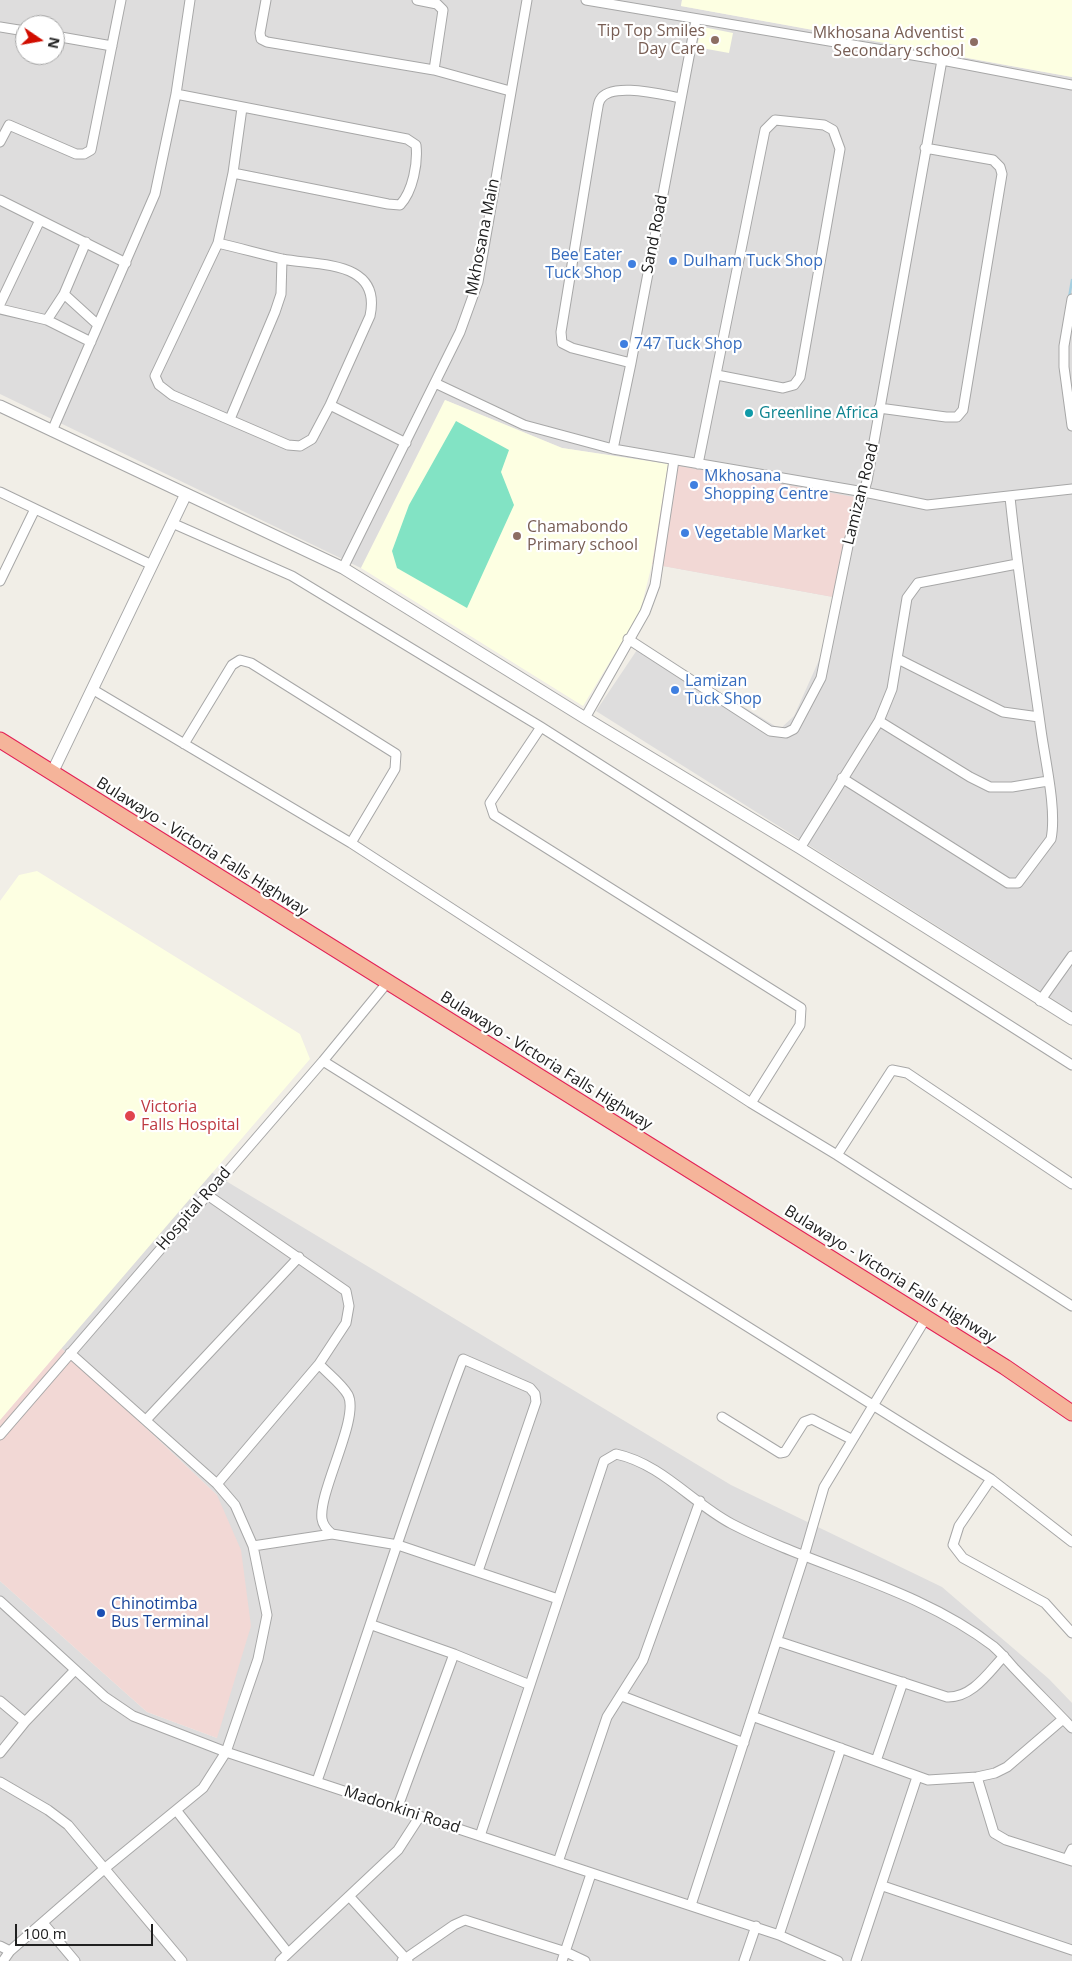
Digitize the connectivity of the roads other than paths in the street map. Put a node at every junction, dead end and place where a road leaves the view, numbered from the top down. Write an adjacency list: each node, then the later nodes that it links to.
1 (121, 0): 12 (street)
2 (190, 0): 17 (street)
3 (266, 0): 14 (street)
4 (417, 0): 14 (street)
5 (527, 0): 16 (street, Mkhosana Main)
6 (586, 0): 7 (street)
7 (622, 3): 8 (street)
8 (696, 20): 13 (street); 18 (street, Sand Road)
9 (0, 27): 10 (street)
10 (15, 29)
11 (65, 38): 12 (street)
12 (112, 46): 21 (street)
13 (942, 60): 15 (street); 23 (street, Lamizan Road)
14 (434, 70): 16 (street)
15 (1072, 85)
16 (510, 91): 40 (street, Mkhosana Main)
17 (176, 94): 19 (street); 30 (street)
18 (681, 98): 38 (street, Sand Road); 38 (street)
19 (242, 108): 24 (street); 24 (street)
20 (0, 120): 21 (street)
21 (9, 125): 22 (street)
22 (0, 142)
23 (925, 148): 43 (street, Lamizan Road); 43 (street)
24 (233, 173): 28 (street)
25 (1, 203): 26 (street)
26 (40, 220): 27 (street); 33 (street)
27 (86, 242): 30 (street); 31 (street)
28 (218, 243): 29 (street); 44 (street)
29 (282, 259): 41 (street); 44 (street)
30 (126, 263): 36 (street)
31 (64, 294): 35 (street); 36 (street)
32 (1072, 300): 45 (street)
33 (0, 304)
34 (0, 308): 35 (street)
35 (47, 320): 37 (street)
36 (98, 325): 37 (street)
37 (91, 342): 46 (street)
38 (631, 362): 48 (street, Sand Road)
39 (717, 375): 39 (street); 50 (street)
40 (435, 383): 47 (street, Mkhosana Main); 48 (street)
41 (330, 405): 44 (street); 47 (street)
42 (0, 406): 46 (street)
43 (880, 408): 53 (street, Lamizan Road)
44 (230, 419)
45 (1072, 426)
46 (52, 431): 54 (street)
47 (406, 443): 60 (street, Mkhosana Main)
48 (612, 449): 49 (street)
49 (674, 460): 50 (street); 62 (street)
50 (698, 464): 53 (street)
51 (1072, 489): 55 (street)
52 (0, 492): 56 (street)
53 (864, 492): 55 (street); 62 (street, Lamizan Road)
54 (186, 494): 57 (street); 60 (street)
55 (1010, 497): 58 (street)
56 (35, 509): 59 (street); 61 (street)
57 (172, 523): 59 (street); 68 (street)
58 (1017, 564): 63 (street); 65 (street)
59 (152, 565): 64 (street)
60 (343, 568): 66 (street)
61 (0, 581)
62 (628, 639): 66 (street)
63 (898, 659): 65 (street); 67 (street)
64 (92, 689): 70 (street); 71 (street)
65 (1039, 717): 73 (street)
66 (584, 718): 75 (street)
67 (879, 721): 72 (street); 73 (street)
68 (541, 727): 81 (street); 82 (street)
69 (0, 740): 71 (highway, Bulawayo - Victoria Falls Highway)
70 (184, 744): 74 (street); 74 (street)
71 (52, 773): 77 (highway, Bulawayo - Victoria Falls Highway)
72 (842, 778): 73 (street); 75 (street)
73 (1048, 781)
74 (351, 844): 82 (street)
75 (800, 848): 78 (street)
76 (1072, 956): 78 (street)
77 (387, 983): 80 (street, Hospital Road); 88 (highway, Bulawayo - Victoria Falls Highway)
78 (1040, 1001): 79 (street)
79 (1072, 1019)
80 (323, 1061): 85 (street, Hospital Road); 91 (street)
81 (1072, 1065)
82 (751, 1103): 83 (street)
83 (837, 1155): 84 (street); 87 (street)
84 (1072, 1184)
85 (206, 1194): 86 (street); 89 (street, Hospital Road)
86 (299, 1256): 90 (street); 94 (street)
87 (1072, 1306)
88 (926, 1318): 91 (street); 92 (highway, Bulawayo - Victoria Falls Highway)
89 (70, 1353): 94 (street); 95 (street, Hospital Road)
90 (318, 1364): 98 (street); 100 (street)
91 (871, 1405): 96 (street); 97 (street)
92 (1072, 1413)
93 (722, 1417): 96 (street)
94 (146, 1420): 98 (street)
95 (0, 1435)
96 (851, 1439): 104 (street)
97 (990, 1479): 101 (street); 109 (street)
98 (217, 1484): 103 (street)
99 (700, 1502): 104 (street); 106 (street); 116 (street)
100 (332, 1534): 102 (street); 103 (street)
101 (1072, 1542)
102 (398, 1545): 105 (street); 105 (street); 108 (street)
103 (252, 1546): 124 (street)
104 (804, 1556): 110 (street); 112 (street)
105 (478, 1571): 106 (street)
106 (558, 1599): 115 (street)
107 (0, 1601): 113 (street, Madonkini Road)
108 (372, 1625): 111 (street); 129 (street)
109 (1072, 1633)
110 (777, 1641): 114 (street); 118 (street)
111 (454, 1654): 115 (street); 131 (street)
112 (1004, 1656): 114 (street); 119 (street)
113 (75, 1670): 120 (street); 124 (street, Madonkini Road)
114 (903, 1682): 126 (street)
115 (530, 1685): 134 (street)
116 (622, 1696): 122 (street); 137 (street)
117 (0, 1701): 120 (street)
118 (752, 1716): 122 (street); 123 (street)
119 (1063, 1719): 121 (street); 128 (street)
120 (25, 1722): 125 (street)
121 (1072, 1728)
122 (744, 1743): 142 (street)
123 (841, 1748): 126 (street); 145 (street)
124 (226, 1752): 129 (street, Madonkini Road); 132 (street)
125 (0, 1753)
126 (876, 1761): 127 (street)
127 (917, 1777): 128 (street); 140 (street)
128 (978, 1777): 136 (street)
129 (317, 1781): 131 (street, Madonkini Road)
130 (0, 1782): 138 (street)
131 (397, 1809): 133 (street, Madonkini Road)
132 (176, 1810): 138 (street); 149 (street)
133 (420, 1816): 134 (street, Madonkini Road); 141 (street)
134 (480, 1836): 137 (street, Madonkini Road)
135 (1072, 1849): 136 (street)
136 (1070, 1860)
137 (558, 1862): 139 (street, Madonkini Road)
138 (104, 1869): 143 (street); 154 (street)
139 (591, 1874): 142 (street, Madonkini Road); 150 (street)
140 (883, 1886): 147 (street); 159 (street)
141 (349, 1896): 149 (street); 151 (street)
142 (691, 1905): 144 (street, Madonkini Road)
143 (43, 1923): 148 (street); 153 (street)
144 (756, 1926): 145 (street, Madonkini Road); 157 (street)
145 (779, 1935): 158 (street, Madonkini Road)
146 (0, 1946): 148 (street)
147 (1072, 1950)
148 (10, 1951): 152 (street)
149 (288, 1953): 155 (street)
150 (564, 1956): 151 (street); 156 (street)
151 (406, 1960)
152 (3, 1961)
153 (75, 1961)
154 (182, 1961)
155 (280, 1961)
156 (585, 1961)
157 (744, 1961)
158 (838, 1961)
159 (856, 1961)

